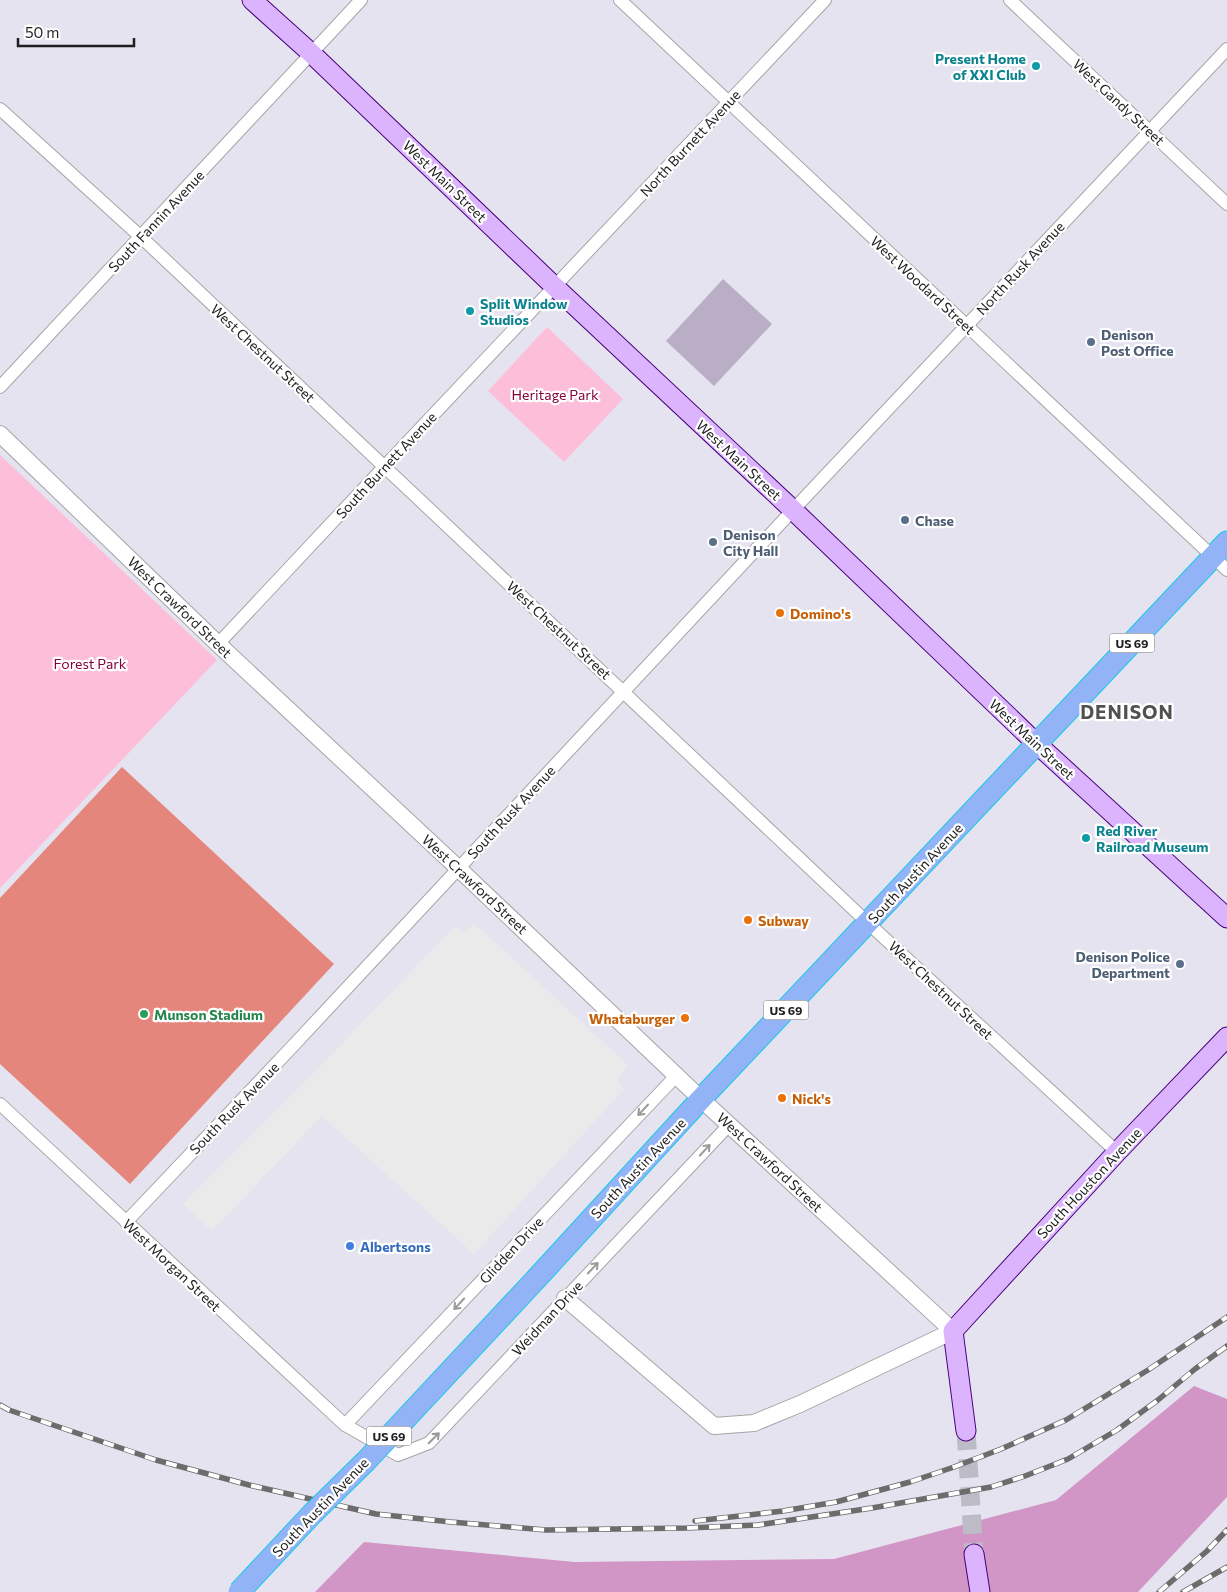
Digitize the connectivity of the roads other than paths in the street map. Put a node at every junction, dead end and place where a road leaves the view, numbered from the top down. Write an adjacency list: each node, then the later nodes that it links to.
1 (252, 0): 7 (main road, West Main Street)
2 (361, 0): 7 (street, South Fannin Avenue)
3 (620, 0): 8 (street, West Woodard Street)
4 (825, 0): 8 (street, North Burnett Avenue)
5 (1010, 0): 10 (street, West Gandy Street)
6 (1227, 49): 10 (street, North Rusk Avenue)
7 (311, 53): 12 (street, South Fannin Avenue); 13 (main road, West Main Street)
8 (729, 102): 13 (street, North Burnett Avenue); 14 (street, West Woodard Street)
9 (0, 109): 12 (street, West Chestnut Street)
10 (1150, 131): 11 (street, West Gandy Street); 14 (street, North Rusk Avenue)
11 (1227, 204)
12 (141, 237): 15 (street, South Fannin Avenue); 17 (street, West Chestnut Street)
13 (554, 287): 17 (street, South Burnett Avenue); 18 (main road, West Main Street)
14 (966, 325): 18 (street, North Rusk Avenue); 19 (street, West Woodard Street)
15 (0, 387)
16 (0, 434): 20 (street, West Crawford Street)
17 (384, 466): 20 (street, South Burnett Avenue); 21 (street, West Chestnut Street)
18 (793, 510): 21 (street, South Rusk Avenue); 22 (main road, West Main Street)
19 (1222, 556): 22 (highway, US 69)
20 (218, 644): 23 (street, West Crawford Street)
21 (625, 692): 23 (street, South Rusk Avenue); 25 (street, West Chestnut Street)
22 (1037, 744): 24 (main road, West Main Street); 25 (highway, South Austin Avenue / US 69)
23 (458, 868): 27 (street, West Crawford Street); 32 (street, South Rusk Avenue)
24 (1227, 918)
25 (868, 923): 28 (highway, South Austin Avenue / US 69); 31 (street, West Chestnut Street)
26 (1227, 1037): 31 (main road, South Houston Avenue)
27 (677, 1075): 28 (street, West Crawford Street); 35 (street, Glidden Drive, one-way to 35)
28 (702, 1099): 30 (street, West Crawford Street); 38 (highway, South Austin Avenue / US 69, bridge)
29 (0, 1104): 32 (street, West Morgan Street)
30 (729, 1124): 33 (street, Weidman Drive, one-way to 30); 34 (street, West Crawford Street)
31 (1117, 1152): 34 (main road, South Houston Avenue)
32 (126, 1222): 35 (street, West Morgan Street)
33 (565, 1298): 34 (street); 35 (street, Weidman Drive, one-way to 33)
34 (953, 1330): 36 (main road)
35 (345, 1425)
36 (966, 1431)
37 (974, 1554): 39 (main road)
38 (240, 1592)
39 (980, 1592)

